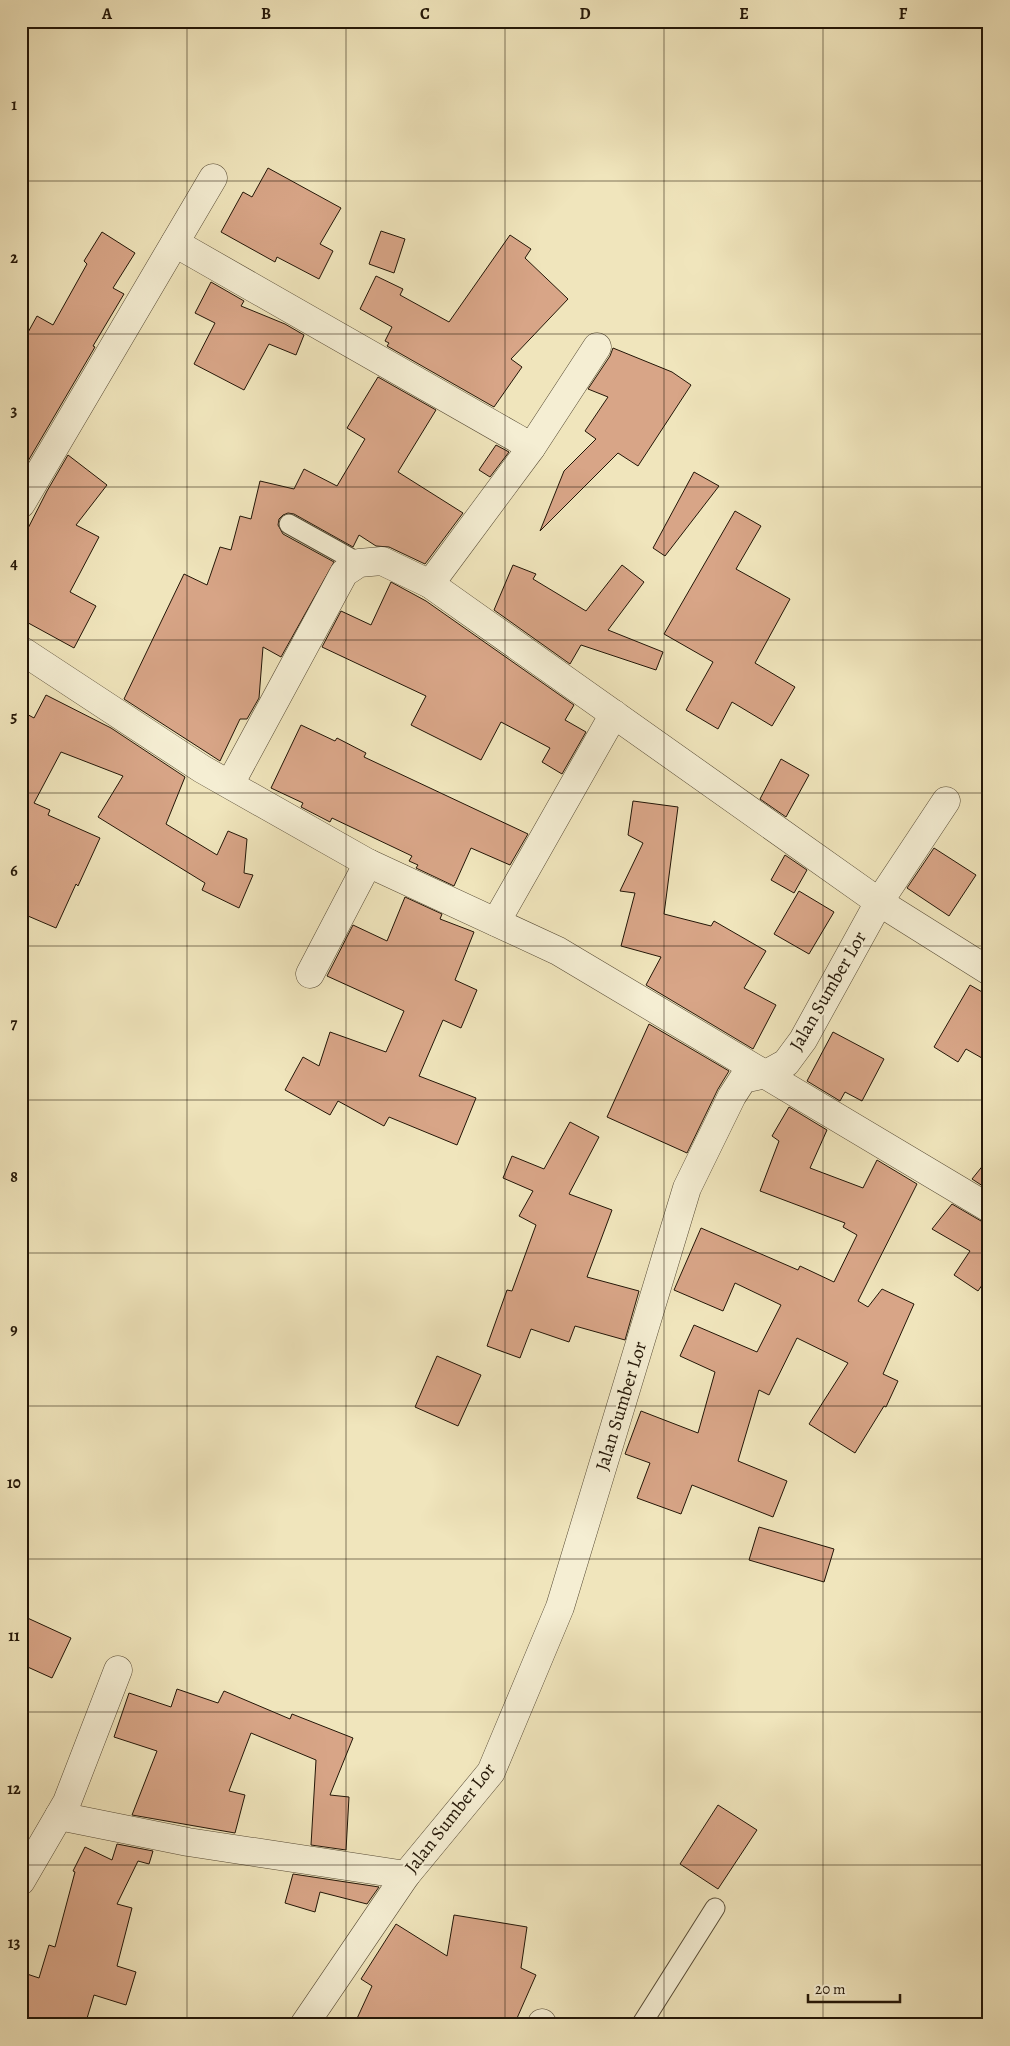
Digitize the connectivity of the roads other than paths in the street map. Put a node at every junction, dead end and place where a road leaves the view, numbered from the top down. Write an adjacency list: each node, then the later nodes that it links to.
1 (213, 178): 2 (street)
2 (175, 243): 4 (street); 5 (street)
3 (597, 347): 4 (street)
4 (530, 448): 8 (street)
5 (21, 504)
6 (289, 524): 7 (lane)
7 (359, 562): 8 (street); 11 (street)
8 (430, 584): 10 (street)
9 (21, 650): 11 (street)
10 (614, 714): 14 (street); 15 (street)
11 (230, 784): 13 (street)
12 (946, 801): 14 (street, Jalan Sumber Lor)
13 (368, 863): 15 (street); 17 (street)
14 (879, 902): 16 (street); 18 (street, Jalan Sumber Lor)
15 (496, 922): 18 (street)
16 (989, 970)
17 (310, 974)
18 (766, 1074): 19 (street); 22 (street, Jalan Sumber Lor)
19 (989, 1208)
20 (118, 1670): 21 (street)
21 (59, 1816): 22 (street); 23 (street)
22 (406, 1875): 25 (street, Jalan Sumber Lor)
23 (21, 1881)
24 (715, 1908): 26 (lane)
25 (304, 2025)
26 (641, 2025)

